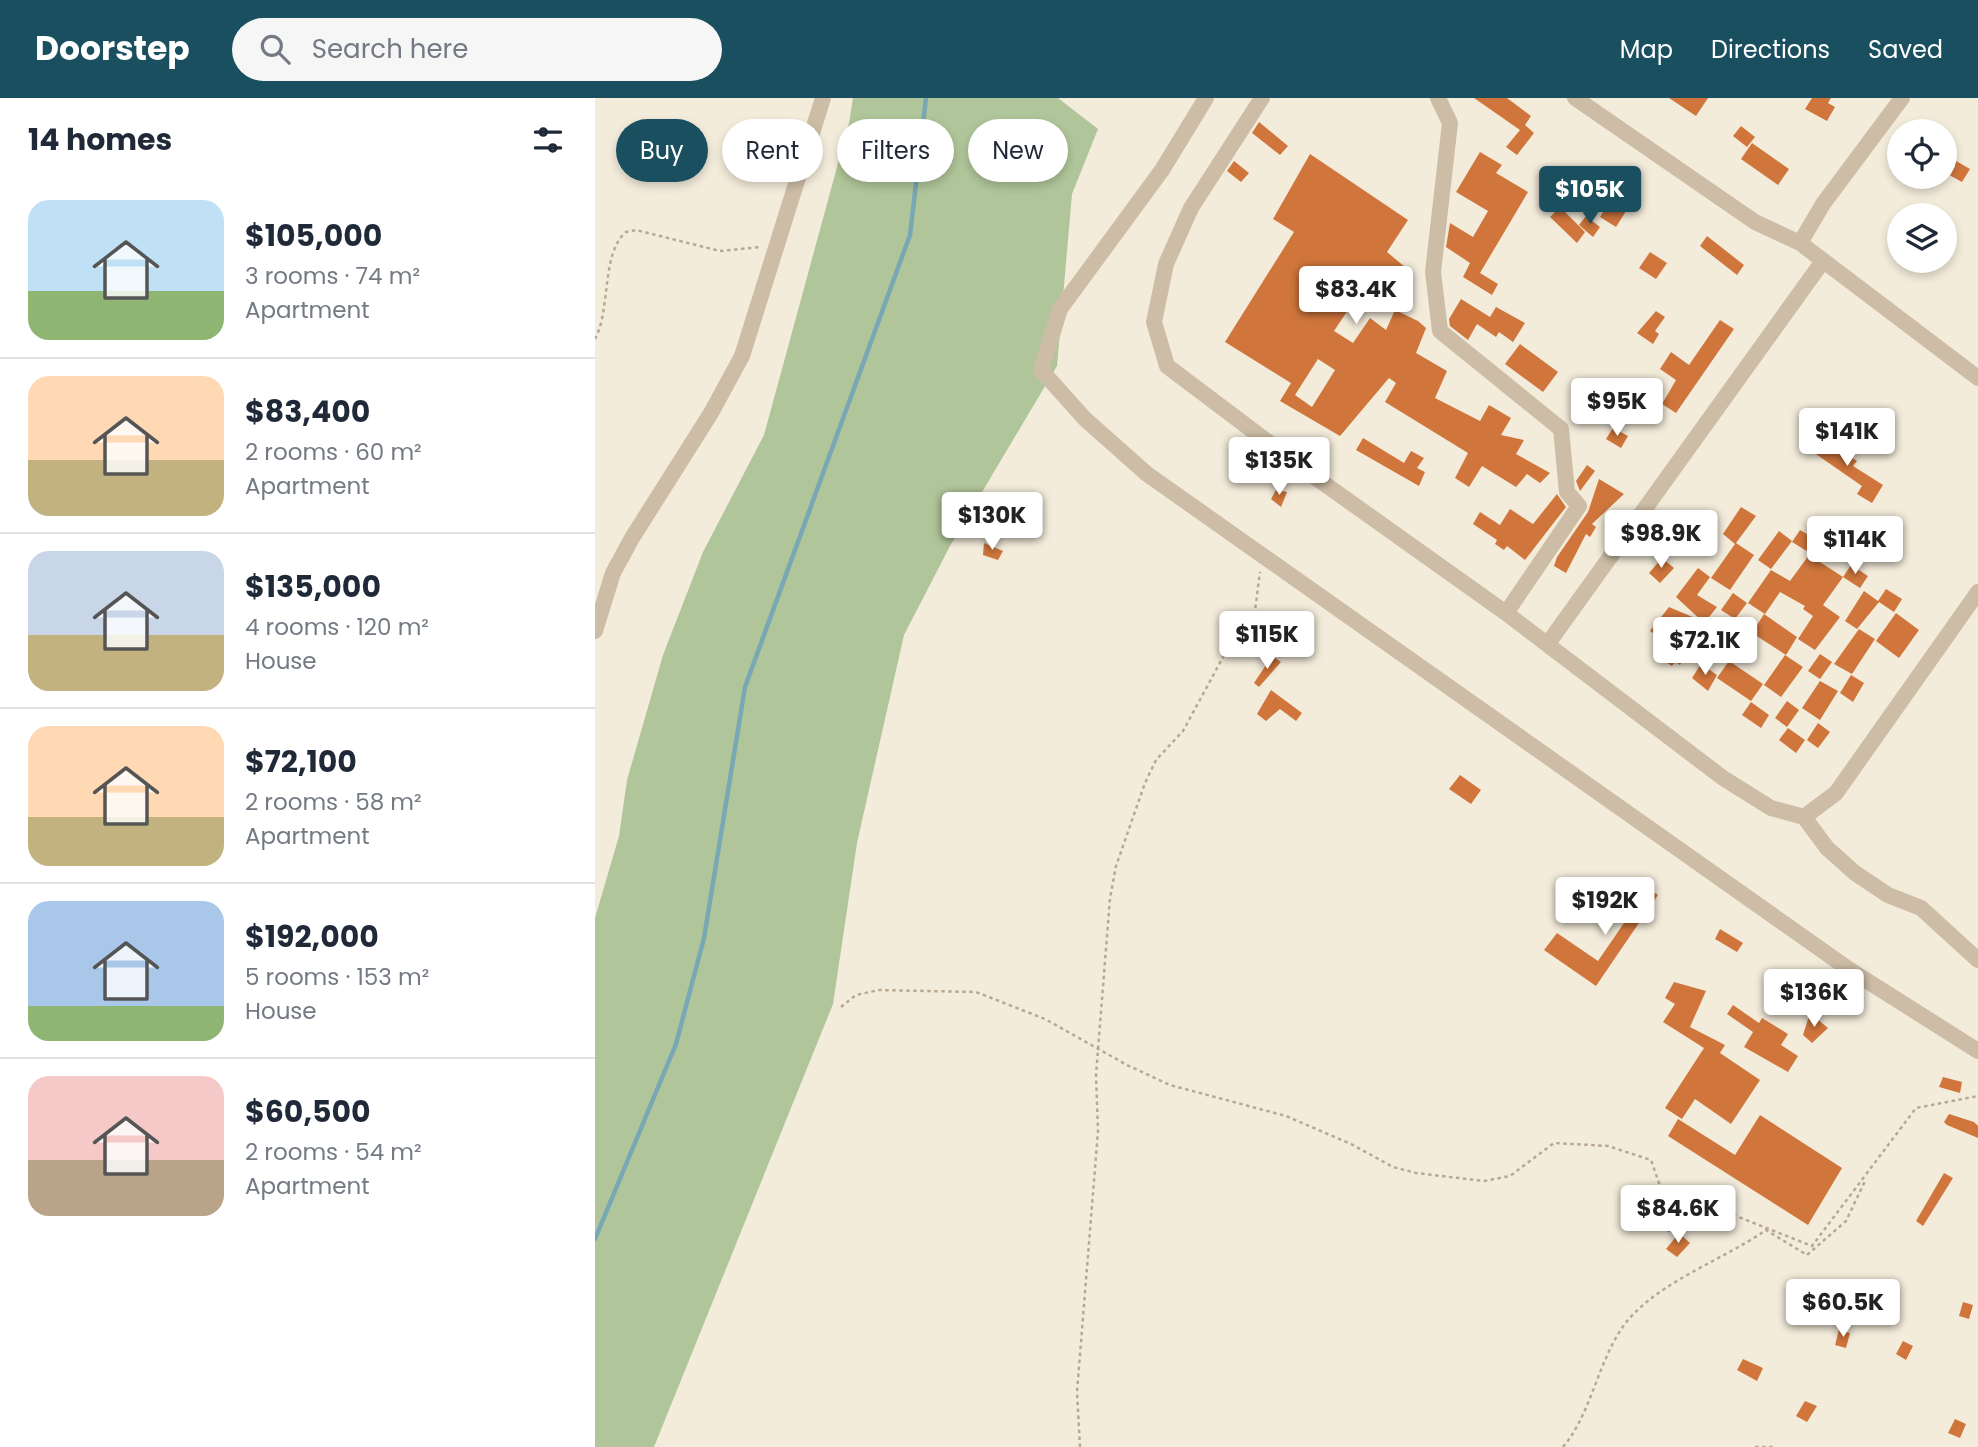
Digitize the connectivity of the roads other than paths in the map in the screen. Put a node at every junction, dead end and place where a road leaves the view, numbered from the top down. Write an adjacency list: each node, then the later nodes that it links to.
1 (824, 98): 14 (street)
2 (1206, 98): 18 (street)
3 (1262, 98): 13 (street)
4 (1438, 98): 13 (street)
5 (1575, 98): 7 (street)
6 (1902, 98): 7 (street)
7 (1800, 243): 8 (street)
8 (1823, 261): 10 (street); 15 (street)
9 (1978, 361): 10 (street)
10 (1958, 363): 11 (street)
11 (1978, 379)
12 (1978, 592): 16 (street)
13 (1506, 613): 15 (street)
14 (595, 631)
15 (1549, 642): 16 (street)
16 (1804, 817): 17 (street)
17 (1978, 960)
18 (1978, 1051)

